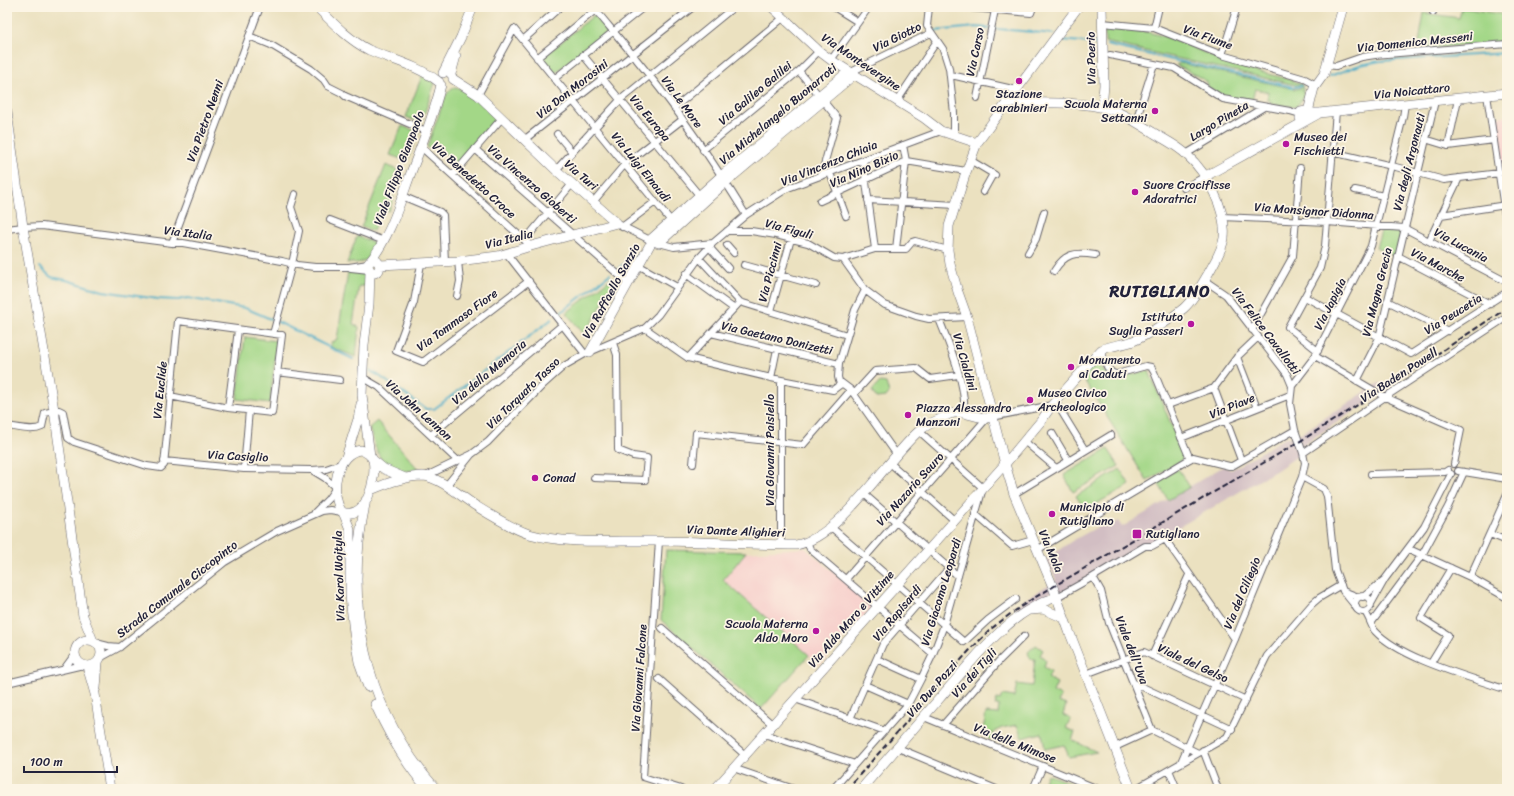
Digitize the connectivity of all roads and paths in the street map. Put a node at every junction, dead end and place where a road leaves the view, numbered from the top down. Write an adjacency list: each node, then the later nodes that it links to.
1 (260, 7): 29 (street, Via Pietro Nenni)
2 (317, 7): 46 (street)
3 (473, 7): 46 (street)
4 (560, 7): 30 (street)
5 (644, 7): 27 (street)
6 (693, 7): 35 (street, Via Don Morosini)
7 (734, 7): 45 (street)
8 (834, 7): 24 (street)
9 (868, 7): 24 (street)
10 (929, 7): 28 (street)
11 (958, 7): 20 (street)
12 (1033, 7): 21 (street)
13 (1078, 7): 51 (street, Via Mola)
14 (1102, 7): 25 (street, Via Poerio)
15 (1159, 7): 26 (street)
16 (1237, 7): 37 (street)
17 (1343, 7): 41 (street)
18 (596, 8): 27 (street, Via Le More); 38 (street)
19 (774, 8): 23 (street, Via Montevergine)
20 (970, 8): 22 (street)
21 (1007, 9): 22 (street)
22 (995, 10): 49 (street, Via Carso)
23 (783, 18): 33 (street, Via Montevergine); 65 (street)
24 (858, 22): 39 (street)
25 (1102, 23): 26 (street, Via Fiume); 66 (street, Via Poerio)
26 (1154, 28): 37 (street, Via Fiume)
27 (613, 32): 34 (street); 35 (street, Via Le More)
28 (930, 33): 31 (street); 43 (street, Via Giotto)
29 (249, 36): 74 (street); 148 (street, Via Pietro Nenni)
30 (523, 40): 38 (street, Via Luigi Einaudi); 53 (street)
31 (936, 41): 44 (street); 59 (street)
32 (1507, 44): 41 (street, Via Domenico Messeni)
33 (818, 50): 39 (street, Via Montevergine); 42 (street, Via Galileo Galilei)
34 (583, 55): 47 (street); 48 (street, Via Europa)
35 (632, 55): 45 (street, Via Le More); 48 (street, Via Don Morosini)
36 (1110, 55): 40 (street, Largo Pineta)
37 (1222, 55): 50 (street, Via Fiume)
38 (537, 58): 47 (street, Via Luigi Einaudi)
39 (831, 60): 43 (street, Via Montevergine)
40 (1154, 64): 64 (street, Largo Pineta); 72 (street)
41 (1327, 66): 50 (street)
42 (800, 71): 55 (street); 87 (street, Via Galileo Galilei)
43 (852, 72): 55 (street); 59 (street, Via Montevergine)
44 (951, 75): 49 (street); 77 (street)
45 (650, 76): 58 (street); 65 (street, Via Le More)
46 (445, 79): 53 (street, Via Turi); 74 (street, Viale Filippo Giampaolo)
47 (554, 79): 61 (street, Via Luigi Einaudi)
48 (602, 79): 58 (street, Via Europa); 61 (street, Via Don Morosini)
49 (980, 82): 51 (street); 56 (street, Via Carso)
50 (1316, 85): 69 (street)
51 (1017, 90): 62 (street, Via Mola)
52 (1507, 93): 54 (street, Via Noicattaro)
53 (478, 95): 70 (street, Via Turi)
54 (1487, 95): 57 (street, Via Noicattaro); 80 (street)
55 (821, 98): 104 (street); 107 (street)
56 (976, 98)
57 (1458, 99): 60 (street, Via Noicattaro); 84 (street)
58 (620, 100): 73 (street); 81 (street, Via Europa)
59 (897, 101): 75 (street, Via Montevergine)
60 (1435, 101): 63 (street, Via Noicattaro); 78 (street, Via degli Argonauti)
61 (573, 102): 73 (street, Via Luigi Einaudi); 79 (street, Via Don Morosini)
62 (1006, 103): 66 (street); 82 (street, Via Mola)
63 (1405, 104): 67 (street, Via Noicattaro); 95 (street, Via Japigia)
64 (1264, 107): 69 (street, Largo Pineta); 90 (street, Largo Pineta)
65 (674, 108): 71 (street, Via Le More)
66 (1102, 108): 72 (street)
67 (1336, 111): 69 (street, Via Noicattaro); 89 (street)
68 (7, 112): 137 (street)
69 (1304, 115): 105 (street)
70 (502, 118): 79 (street, Via Turi); 86 (street)
71 (682, 120): 81 (street); 87 (street, Via Le More)
72 (1136, 121): 90 (street)
73 (594, 127): 88 (street); 94 (street, Via Luigi Einaudi)
74 (426, 131): 85 (street, Viale Filippo Giampaolo)
75 (941, 131): 77 (street, Via Montevergine); 83 (street, Via Vincenzo Chiaia)
76 (557, 134): 88 (street)
77 (954, 136): 82 (street, Via Montevergine)
78 (1425, 139): 84 (street); 101 (street, Via degli Argonauti)
79 (524, 140): 97 (street, Via Turi)
80 (1494, 140): 84 (street); 102 (street)
81 (654, 141): 94 (street); 115 (street, Via Europa)
82 (977, 143): 92 (street, Via Mola)
83 (903, 146): 91 (street, Via Vincenzo Chiaia); 93 (street)
84 (1448, 146)
85 (421, 147): 103 (street, Via Benedetto Croce); 116 (street, Viale Filippo Giampaolo)
86 (475, 149): 103 (street); 125 (street, Via Vincenzo Gioberti)
87 (703, 150): 107 (street, Via Le More)
88 (572, 152): 97 (street)
89 (1332, 152): 95 (street); 134 (street)
90 (1186, 154): 105 (street)
91 (863, 160): 100 (street, Via Vincenzo Chiaia); 108 (street)
92 (970, 160): 98 (street, Via Mola); 112 (street)
93 (906, 161): 98 (street, Via Nino Bixio); 108 (street, Via Nino Bixio); 122 (street)
94 (625, 164): 120 (street); 121 (street, Via Luigi Einaudi)
95 (1392, 166): 101 (street); 117 (street, Via Japigia)
96 (1300, 168): 132 (street)
97 (556, 170): 109 (street, Via Turi)
98 (966, 171): 123 (street, Via Mola)
99 (1507, 172): 102 (street)
100 (830, 173): 104 (street, Via Vincenzo Chiaia); 113 (street)
101 (1417, 173): 106 (street); 138 (street, Via degli Argonauti)
102 (1499, 173): 106 (street); 124 (street)
103 (453, 175): 149 (street, Via Benedetto Croce)
104 (821, 176): 127 (street, Via Vincenzo Chiaia)
105 (1206, 176): 110 (street); 130 (street)
106 (1459, 178): 128 (street)
107 (724, 179): 115 (street); 127 (street, Via Le More); 145 (street)
108 (865, 180): 113 (street, Via Nino Bixio); 118 (street)
109 (572, 184): 120 (street, Via Turi); 125 (street)
110 (1184, 188)
111 (1355, 190): 117 (street)
112 (983, 192)
113 (838, 193): 119 (street, Via Nino Bixio); 129 (street)
114 (295, 194): 163 (street)
115 (700, 195): 133 (street)
116 (402, 196): 144 (street, Viale Filippo Giampaolo); 162 (street)
117 (1384, 196): 136 (street, Via Japigia)
118 (868, 200): 122 (street); 151 (street)
119 (820, 201)
120 (593, 202): 135 (street, Via Turi)
121 (655, 202): 133 (street, Via Luigi Einaudi); 135 (street)
122 (901, 202): 123 (street); 152 (street)
123 (956, 204): 153 (street, Via Mola)
124 (1505, 205): 128 (street); 139 (street)
125 (548, 212): 142 (street, Via Vincenzo Gioberti); 149 (street)
126 (1044, 212): 155 (street)
127 (746, 215): 141 (street, Via Vincenzo Chiaia)
128 (1441, 215): 147 (street)
129 (846, 216)
130 (1222, 217): 132 (street, Via Monsignor Didonna); 172 (street)
131 (330, 220): 144 (street)
132 (1296, 220): 134 (street, Via Monsignor Didonna); 194 (street)
133 (671, 221): 145 (street)
134 (1326, 222): 136 (street, Via Monsignor Didonna); 181 (street)
135 (619, 225): 142 (street, Via Italia); 145 (street, Via Turi)
136 (1377, 226): 138 (street, Via Monsignor Didonna); 187 (street, Via Japigia)
137 (23, 227): 140 (street, Via Italia); 148 (street, Via Italia); 228 (street)
138 (1404, 228): 147 (street, Via Lucania); 158 (street, Via Magna Grecia)
139 (1507, 228)
140 (7, 230)
141 (726, 231): 143 (street, Via Figuli); 146 (street, Via Vincenzo Chiaia)
142 (574, 235): 149 (street, Via Italia); 175 (street, Via Vincenzo Gioberti)
143 (791, 239): 160 (street, Via Figuli); 171 (street, Via Piccinni)
144 (384, 241): 167 (street, Viale Filippo Giampaolo)
145 (654, 241): 150 (street, Via Turi); 165 (street, Via Raffaello Sanzio)
146 (724, 241): 150 (street, Via Vincenzo Chiaia); 154 (street)
147 (1429, 241): 174 (street, Via Lucania)
148 (172, 243): 163 (street, Via Italia)
149 (528, 243): 156 (street, Via Italia)
150 (711, 245): 159 (street, Via Torquato Tasso); 168 (street)
151 (875, 249): 152 (street); 160 (street)
152 (896, 249): 153 (street)
153 (948, 250): 188 (street, Via Mola)
154 (734, 253)
155 (1028, 253)
156 (507, 254): 161 (street, Via Italia); 173 (street)
157 (1095, 255): 169 (street)
158 (1398, 256): 182 (street, Via Magna Grecia); 184 (street, Via Marche)
159 (699, 258): 170 (street, Via Torquato Tasso); 183 (street)
160 (843, 259): 178 (street)
161 (458, 261): 162 (street, Via Italia); 180 (street)
162 (445, 262): 164 (street, Via Italia)
163 (292, 264): 167 (street, Via Italia); 196 (street)
164 (421, 264): 167 (street, Via Italia); 173 (street, Via Tommaso Fiore)
165 (638, 265): 175 (street, Via Raffaello Sanzio); 177 (street)
166 (744, 265): 171 (street)
167 (374, 267): 211 (street, Viale Filippo Giampaolo)
168 (728, 268)
169 (1054, 271)
170 (686, 274): 177 (street, Via Torquato Tasso); 185 (street)
171 (781, 275): 176 (street); 186 (street, Via Piccinni)
172 (1204, 280): 194 (street, Via Felice Cavallotti); 203 (street)
173 (528, 281): 191 (street)
174 (1507, 282)
175 (628, 283): 204 (street, Via Raffaello Sanzio)
176 (816, 285)
177 (677, 287): 192 (street, Via Torquato Tasso)
178 (865, 290): 190 (street); 198 (street)
179 (1507, 292): 184 (street, Via Peucetia)
180 (457, 296)
181 (1305, 297): 187 (street); 205 (street)
182 (1388, 301): 195 (street); 200 (street, Via Magna Grecia)
183 (740, 302): 185 (street); 186 (street)
184 (1490, 304): 195 (street, Via Peucetia)
185 (734, 308): 197 (street)
186 (771, 311): 198 (street)
187 (1337, 315): 200 (street); 205 (street, Via Japigia)
188 (968, 317): 190 (street); 231 (street, Via Mola)
189 (1507, 317): 223 (street, Via Baden Powell)
190 (939, 319): 210 (street, Via Cialdini)
191 (562, 325): 204 (street); 238 (street, Via della Memoria)
192 (645, 328): 201 (street, Via Torquato Tasso); 207 (street)
193 (238, 330): 196 (street); 222 (street, Via Euclide); 226 (street)
194 (1252, 330): 199 (street, Via Felice Cavallotti)
195 (1448, 331): 200 (street, Via Peucetia)
196 (274, 332): 209 (street)
197 (711, 333): 202 (street, Via Gaetano Donizetti); 207 (street)
198 (847, 335): 208 (street)
199 (1258, 337): 206 (street); 217 (street, Via Felice Cavallotti)
200 (1379, 338): 215 (street, Via Magna Grecia)
201 (613, 343): 204 (street, Via Torquato Tasso); 268 (street)
202 (777, 349): 208 (street, Via Gaetano Donizetti); 212 (street)
203 (1101, 350): 224 (street, Via Aldo Moro e Vittime); 225 (street)
204 (588, 353): 244 (street, Via Torquato Tasso)
205 (1317, 354): 215 (street); 217 (street, Via Japigia)
206 (1237, 357): 218 (street); 227 (street)
207 (688, 358): 212 (street)
208 (839, 364): 216 (street)
209 (277, 372): 213 (street); 229 (street)
210 (958, 376): 219 (street); 230 (street, Via Cialdini)
211 (362, 378): 221 (street, Viale Filippo Giampaolo); 238 (street, Via John Lennon)
212 (771, 378): 214 (street)
213 (340, 380)
214 (781, 380): 216 (street); 241 (street, Via Giovanni Paisiello)
215 (1356, 380): 223 (street)
216 (841, 384): 219 (street)
217 (1292, 386): 220 (street, Via Felice Cavallotti)
218 (1214, 388): 225 (street); 232 (street)
219 (852, 392): 241 (street); 245 (street)
220 (1290, 394): 227 (street, Via Piave); 234 (street, Via Felice Cavallotti)
221 (362, 395): 246 (street, Viale Filippo Giampaolo); 252 (street, Viale Filippo Giampaolo)
222 (170, 396): 226 (street); 253 (street, Via Euclide)
223 (1385, 397): 243 (street, Via Baden Powell); 257 (street)
224 (1054, 403): 231 (street); 240 (street, Via Aldo Moro e Vittime); 242 (street)
225 (1168, 405): 239 (street)
226 (228, 408): 229 (street)
227 (1257, 408): 232 (street, Via Piave)
228 (54, 410): 233 (street); 253 (street, Via Casiglio); 316 (street)
229 (249, 410): 260 (street)
230 (964, 413): 231 (street, Via Dante Alighieri); 235 (street, Via Dante Alighieri)
231 (990, 417): 247 (street, Via Nazario Sauro); 256 (street, Via Mola)
232 (1226, 421): 239 (street, Via Piave); 251 (street)
233 (7, 426)
234 (1295, 430): 243 (street, Via del Ciliegio); 251 (street)
235 (919, 431): 245 (street, Via Dante Alighieri); 247 (street)
236 (1052, 433): 250 (street)
237 (1111, 434): 242 (street)
238 (431, 435): 249 (street, Via John Lennon)
239 (1182, 438): 248 (street)
240 (1024, 441): 256 (street, Via Aldo Moro e Vittime); 259 (street)
241 (781, 442): 255 (street); 290 (street, Via Giovanni Paisiello)
242 (1084, 450): 250 (street)
243 (1303, 453): 266 (street, Via del Ciliegio)
244 (472, 454): 249 (street, Via Torquato Tasso); 270 (street, Via Torquato Tasso)
245 (896, 455): 254 (street, Via Dante Alighieri)
246 (371, 458): 252 (street); 267 (street); 273 (street)
247 (951, 459): 272 (street); 274 (street, Via Nazario Sauro)
248 (1190, 459): 251 (street); 293 (street)
249 (458, 460): 258 (street, Via Torquato Tasso)
250 (1068, 460): 259 (street)
251 (1241, 460)
252 (344, 461): 261 (street, Via Casiglio); 271 (street)
253 (164, 462): 260 (street, Via Casiglio)
254 (890, 463): 274 (street); 275 (street, Via Dante Alighieri)
255 (693, 464)
256 (1005, 464): 272 (street, Via Aldo Moro e Vittime); 276 (street, Via Mola)
257 (1454, 464): 262 (street); 263 (street)
258 (449, 466): 265 (street, Via Torquato Tasso); 270 (street)
259 (1056, 468): 276 (street)
260 (244, 469): 261 (street, Via Casiglio)
261 (312, 470): 271 (street)
262 (1461, 471): 263 (street); 269 (street); 294 (street)
263 (1450, 472): 264 (street); 291 (street)
264 (1371, 474)
265 (424, 476): 267 (street); 270 (street, Via Dante Alighieri)
266 (1302, 477): 305 (street); 323 (street, Via del Ciliegio)
267 (405, 478): 273 (street)
268 (594, 478)
269 (1507, 479)
270 (443, 484): 287 (street, Via Dante Alighieri)
271 (335, 488): 279 (street); 281 (street, Strada Comunale Ciccopinto)
272 (983, 488): 280 (street, Via Giacomo Leopardi); 282 (street, Via Aldo Moro e Vittime)
273 (371, 490): 278 (street)
274 (922, 492): 282 (street); 283 (street, Via Nazario Sauro)
275 (864, 493): 283 (street); 284 (street, Via Dante Alighieri)
276 (1014, 494): 286 (street, Via Mola)
277 (1507, 495): 285 (street)
278 (366, 500): 279 (street); 369 (street, Via Karol Wojtyla)
279 (343, 512): 281 (street, Strada Comunale Ciccopinto); 368 (street, Via Karol Wojtyla)
280 (975, 514): 286 (street); 299 (street, Via Giacomo Leopardi)
281 (311, 516): 326 (street, Strada Comunale Ciccopinto)
282 (954, 520): 292 (street, Via Aldo Moro e Vittime)
283 (896, 522): 292 (street); 295 (street, Via Nazario Sauro)
284 (831, 527): 289 (street, Via Dante Alighieri); 295 (street)
285 (1490, 534): 288 (street); 301 (street)
286 (1033, 540): 293 (street, Via Mola)
287 (659, 541): 290 (street, Via Dante Alighieri); 370 (street, Via Giovanni Falcone)
288 (1507, 541)
289 (807, 542): 290 (street, Via Dante Alighieri); 302 (street)
290 (781, 545)
291 (1409, 549): 294 (street); 303 (street)
292 (928, 550): 296 (street); 304 (street, Via Aldo Moro e Vittime)
293 (1037, 550): 306 (street, Via Mola)
294 (1422, 555): 297 (street); 318 (street)
295 (865, 557): 302 (street, Via Nazario Sauro); 304 (street)
296 (949, 568): 299 (street); 310 (street, Via Rapisardi)
297 (1451, 568): 301 (street); 333 (street)
298 (1189, 575): 300 (street); 323 (street); 329 (street)
299 (958, 576): 320 (street, Via Giacomo Leopardi)
300 (1093, 577): 306 (street); 332 (street, Viale dell'Uva)
301 (1470, 577): 308 (street)
302 (846, 579): 312 (street)
303 (1385, 579): 307 (street); 311 (street)
304 (896, 585): 310 (street); 312 (street, Via Aldo Moro e Vittime)
305 (1342, 588): 307 (street); 313 (street); 346 (street)
306 (1057, 597): 314 (street, Via Due Pozzi); 317 (street, Via Mola)
307 (1363, 597): 311 (street); 313 (street)
308 (1507, 597)
309 (1016, 599): 320 (street)
310 (918, 604): 319 (street, Via Rapisardi); 320 (street)
311 (1371, 604): 315 (street)
312 (878, 606): 319 (street); 345 (street, Via Aldo Moro e Vittime)
313 (1356, 607): 315 (street)
314 (1028, 611): 317 (street); 349 (street, Via Due Pozzi)
315 (1365, 612): 318 (street)
316 (83, 616): 324 (street); 325 (street)
317 (1064, 618): 336 (street, Via Mola)
318 (1372, 622): 333 (street)
319 (899, 625): 328 (street); 330 (street, Via Rapisardi)
320 (944, 625): 328 (street, Via Giacomo Leopardi)
321 (662, 628): 351 (street)
322 (1024, 636): 352 (street, Via dei Tigli)
323 (1235, 639): 342 (street, Via del Ciliegio)
324 (95, 642): 325 (street); 326 (street); 331 (street)
325 (80, 643): 327 (street)
326 (120, 647): 331 (street, Strada Comunale Ciccopinto)
327 (75, 654): 334 (street); 335 (street)
328 (933, 654): 338 (street, Via Giacomo Leopardi)
329 (1152, 656): 332 (street, Viale del Gelso); 342 (street, Viale del Gelso)
330 (876, 659): 338 (street); 341 (street, Via Rapisardi)
331 (99, 660): 334 (street); 344 (street)
332 (1124, 660): 336 (street, Viale del Gelso); 339 (street, Viale dell'Uva)
333 (1431, 663): 343 (street)
334 (85, 665): 335 (street); 344 (street)
335 (64, 669): 340 (street)
336 (1086, 674): 357 (street, Via Mola)
337 (659, 679): 361 (street)
338 (921, 679): 347 (street, Via Giacomo Leopardi)
339 (1134, 683): 348 (street); 354 (street, Viale dell'Uva)
340 (7, 684)
341 (865, 685): 347 (street); 350 (street, Via Rapisardi)
342 (1215, 685): 346 (street, Viale del Gelso); 348 (street, Via del Ciliegio)
343 (1507, 690)
344 (95, 694): 367 (street)
345 (795, 699): 350 (street); 351 (street, Via Aldo Moro e Vittime)
346 (1246, 700): 353 (street)
347 (908, 704): 355 (street, Via Giacomo Leopardi)
348 (1202, 715): 353 (street); 359 (street, Via del Ciliegio)
349 (924, 717): 352 (street, Via delle Mimose); 358 (street, Via Due Pozzi)
350 (850, 719): 355 (street)
351 (773, 725): 356 (street, Via Aldo Moro e Vittime)
352 (943, 725): 364 (street, Via delle Mimose)
353 (1232, 729): 360 (street)
354 (1152, 730): 357 (street); 359 (street)
355 (885, 731): 363 (street, Via Giacomo Leopardi)
356 (764, 734): 361 (street, Via Aldo Moro e Vittime); 363 (street)
357 (1114, 747): 378 (street, Via Mola)
358 (898, 748): 374 (street, Via Due Pozzi); 375 (street)
359 (1188, 748): 360 (street); 362 (street, Via del Ciliegio)
360 (1200, 752): 362 (street); 381 (street)
361 (745, 755): 365 (street, Via Aldo Moro e Vittime)
362 (1181, 762): 366 (street)
363 (855, 764): 373 (street, Via Giacomo Leopardi)
364 (1043, 766): 376 (street); 377 (street, Via delle Mimose)
365 (733, 768): 371 (street, Via Aldo Moro e Vittime); 372 (street)
366 (1169, 770): 379 (street); 380 (street)
367 (110, 789)
368 (428, 789)
369 (436, 789)
370 (681, 789)
371 (715, 789)
372 (794, 789)
373 (833, 789)
374 (861, 789)
375 (996, 789)
376 (1033, 789)
377 (1098, 789)
378 (1131, 789)
379 (1134, 789)
380 (1177, 789)
381 (1218, 789)

